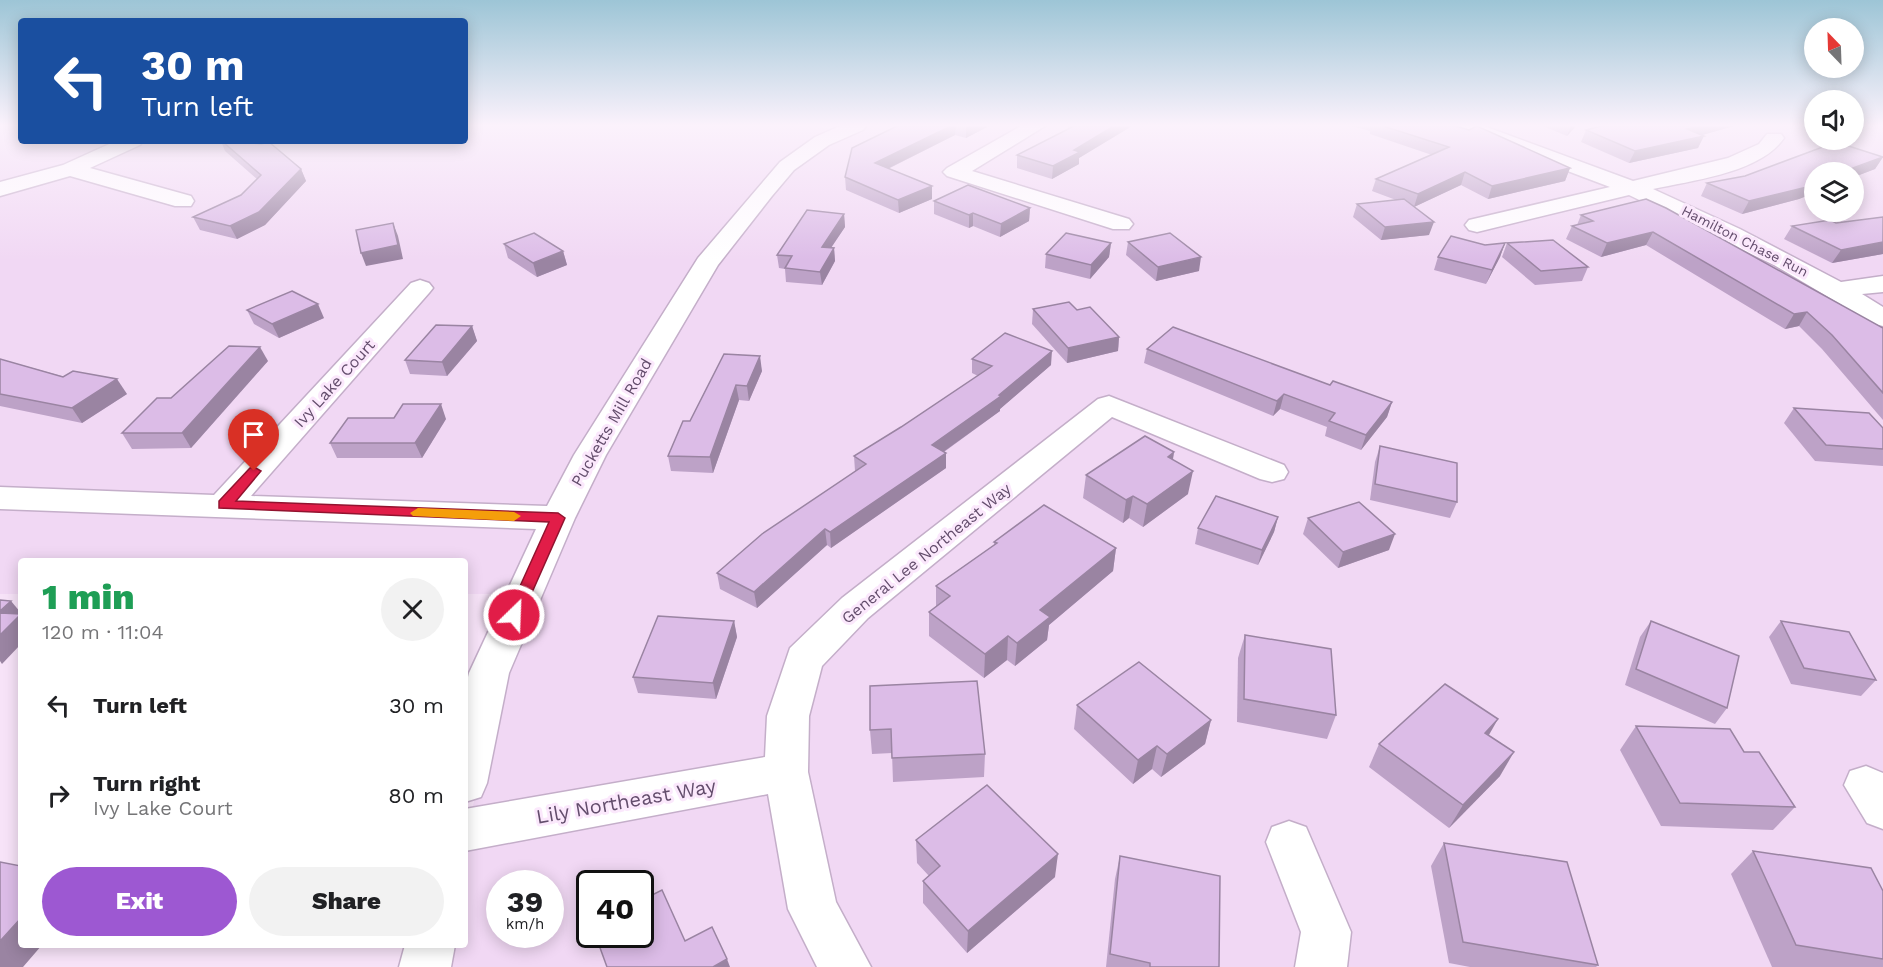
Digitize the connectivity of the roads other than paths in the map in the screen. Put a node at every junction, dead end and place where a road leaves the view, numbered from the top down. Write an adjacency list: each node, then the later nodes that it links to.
1 (63, 171): 8 (street)
2 (78, 171): 9 (street)
3 (783, 171): 19 (street, Pucketts Mill Road)
4 (956, 171): 10 (street)
5 (1594, 171): 7 (street, Hamilton Chase Run)
6 (1702, 171): 7 (street)
7 (1635, 187): 11 (street); 14 (street, Hamilton Chase Run)
8 (0, 189)
9 (183, 201)
10 (1121, 224)
11 (1477, 225)
12 (1883, 284): 14 (street)
13 (420, 288): 18 (street, Ivy Lake Court)
14 (1839, 290): 15 (street, Hamilton Chase Run)
15 (1883, 318)
16 (1272, 472): 21 (street, General Lee Northeast Way)
17 (0, 498): 18 (street)
18 (224, 505): 19 (street)
19 (558, 518): 20 (street, Pucketts Mill Road)
20 (468, 769)
21 (786, 772): 22 (street, Lily Northeast Way); 26 (street, General Lee Northeast Way)
22 (468, 829)
23 (1289, 842): 27 (street)
24 (429, 948): 25 (street)
25 (425, 967)
26 (845, 967)
27 (1321, 967)

